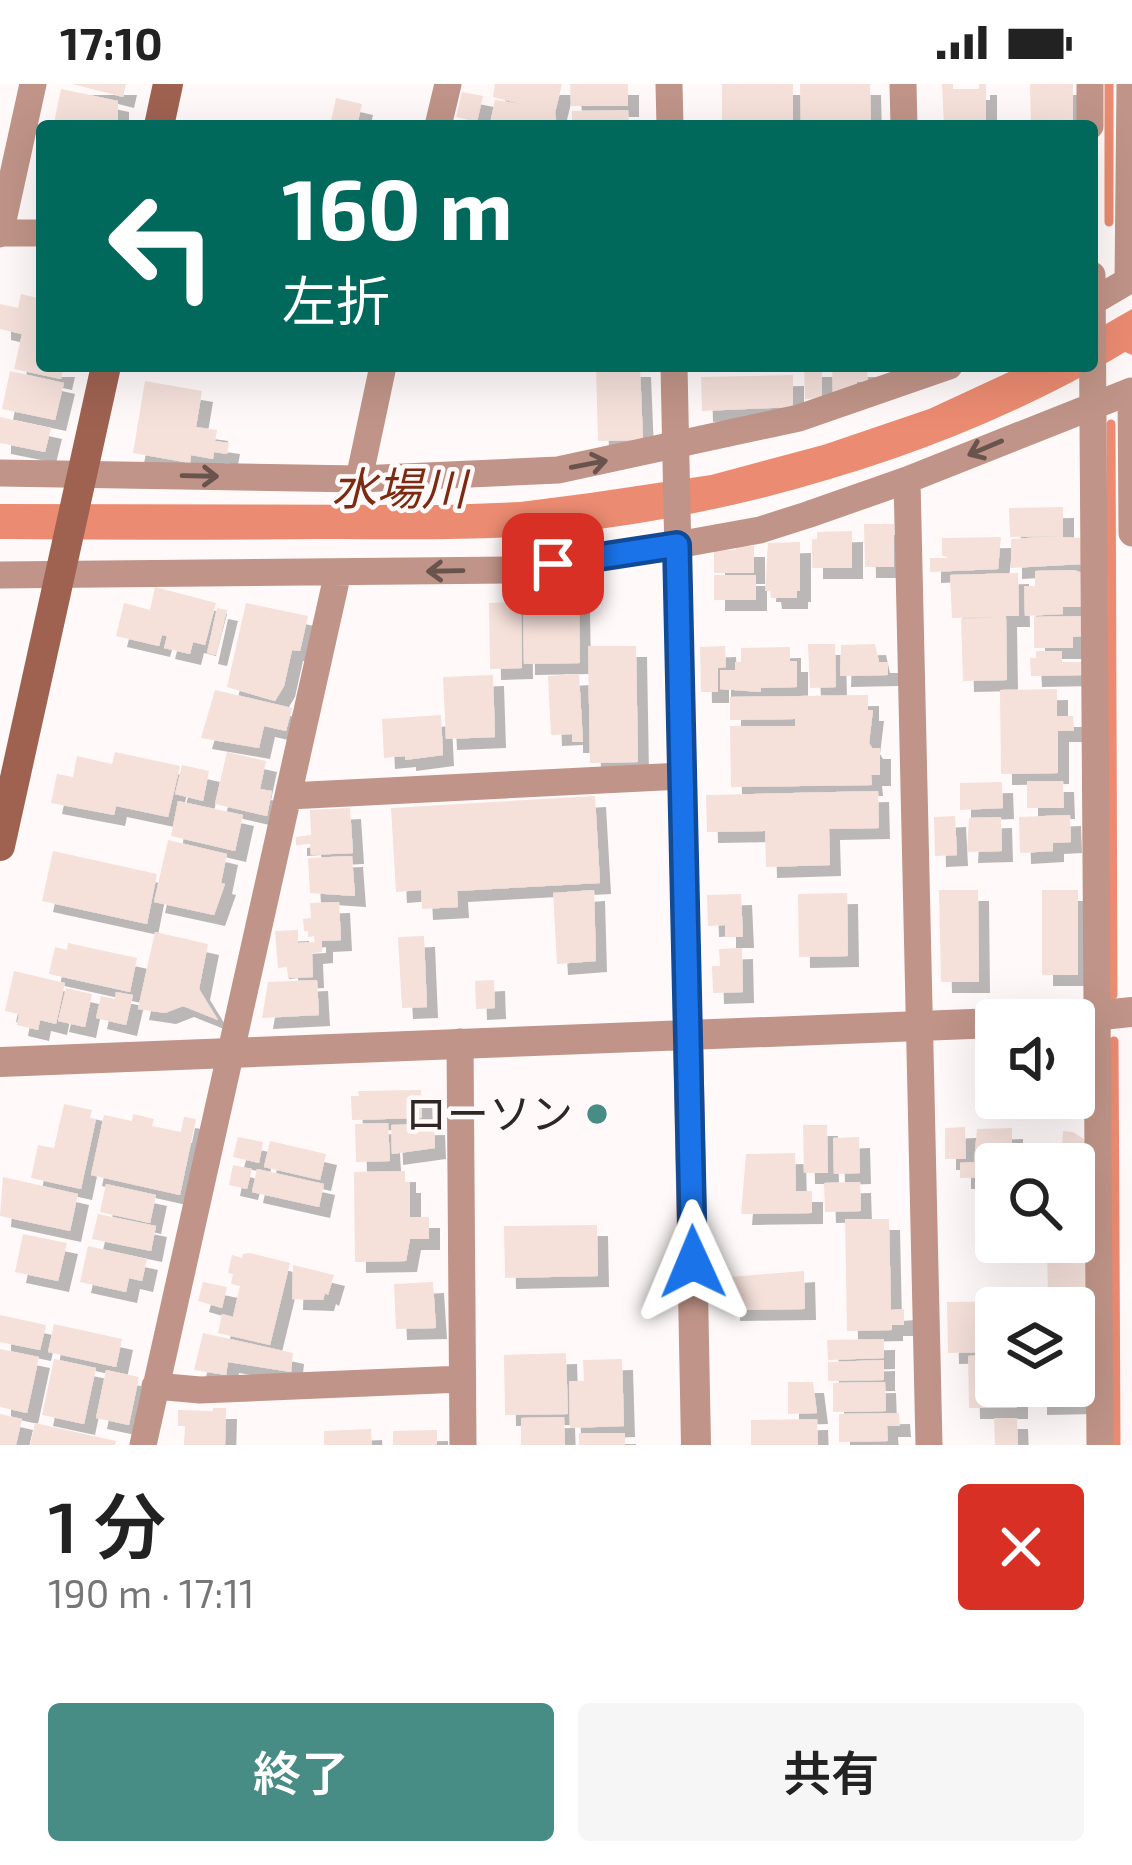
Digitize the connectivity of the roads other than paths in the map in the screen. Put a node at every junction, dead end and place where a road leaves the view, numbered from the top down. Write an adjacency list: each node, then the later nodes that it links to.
1 (33, 84): 14 (street)
2 (168, 84): 8 (main road)
3 (448, 84): 9 (street)
4 (669, 84): 10 (street)
5 (903, 84): 11 (street)
6 (1090, 84): 12 (street)
7 (1130, 84): 15 (street)
8 (159, 120)
9 (439, 120)
10 (670, 120)
11 (904, 120)
12 (1090, 120)
13 (36, 233): 14 (street)
14 (0, 234)
15 (1098, 298)
16 (105, 372): 27 (main road)
17 (382, 372): 25 (street)
18 (674, 372): 22 (street)
19 (1094, 372): 21 (street)
20 (907, 374): 22 (street)
21 (1094, 394): 24 (street); 26 (street, one-way to 26); 39 (street)
22 (675, 451): 25 (street, one-way to 22); 29 (street)
23 (0, 473): 27 (street)
24 (1132, 473): 28 (street)
25 (358, 479): 27 (street, one-way to 25)
26 (908, 480): 29 (street); 41 (street)
27 (80, 485): 30 (main road)
28 (1132, 533)
29 (677, 542): 31 (street, one-way to 31); 33 (street)
30 (62, 568): 31 (street); 32 (street); 34 (main road)
31 (338, 572): 35 (street)
32 (0, 575)
33 (682, 776): 35 (street); 42 (street)
34 (7, 784): 36 (main road)
35 (289, 796): 44 (street)
36 (0, 846)
37 (1132, 1012): 39 (street)
38 (1095, 1018): 39 (street)
39 (1098, 1018): 52 (street)
40 (975, 1024): 41 (street)
41 (919, 1028): 42 (street); 51 (street)
42 (688, 1033): 43 (street); 50 (street)
43 (460, 1042): 44 (street); 46 (street)
44 (230, 1052): 45 (street); 47 (street)
45 (0, 1061)
46 (462, 1379): 47 (street); 49 (street)
47 (155, 1386): 48 (street)
48 (142, 1445)
49 (463, 1445)
50 (696, 1445)
51 (929, 1445)
52 (1100, 1445)

